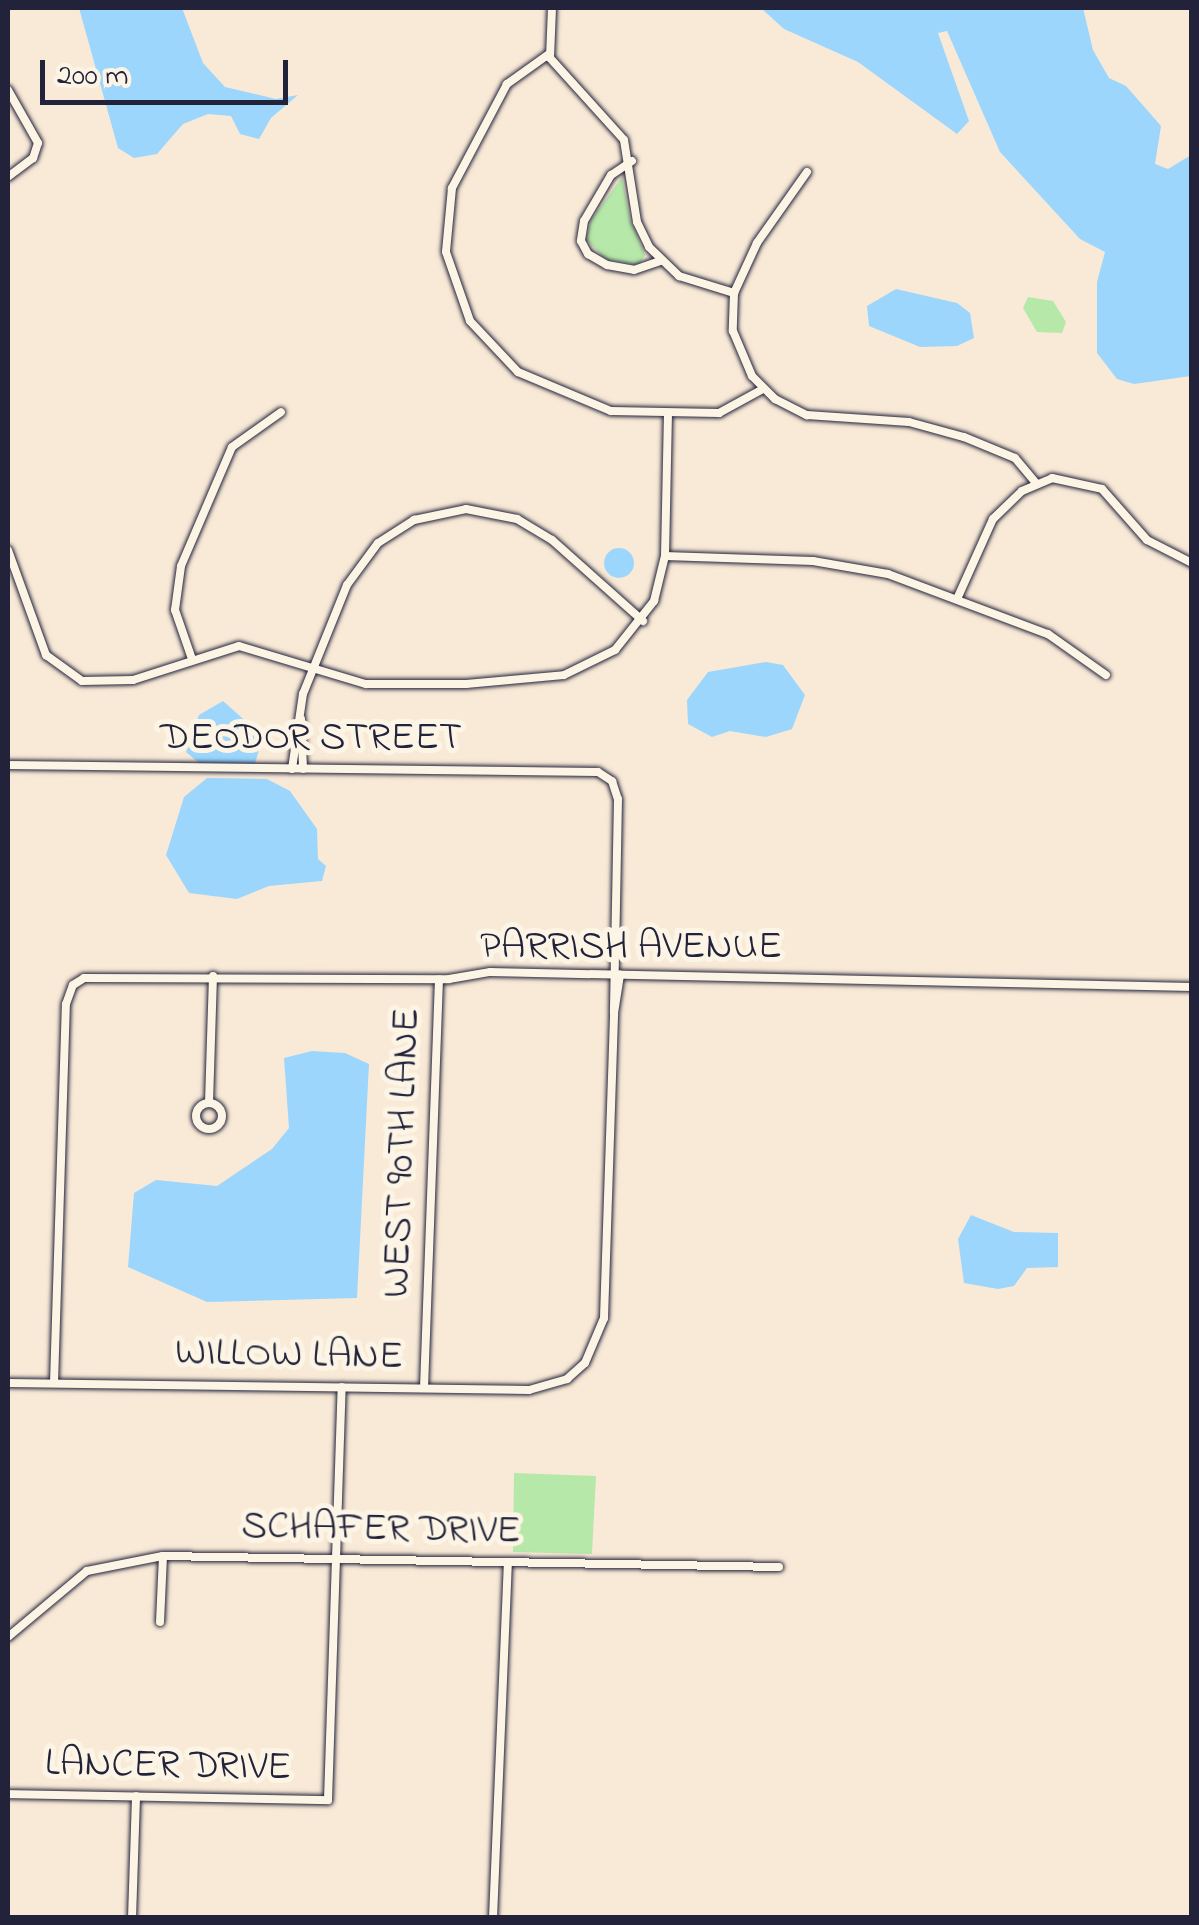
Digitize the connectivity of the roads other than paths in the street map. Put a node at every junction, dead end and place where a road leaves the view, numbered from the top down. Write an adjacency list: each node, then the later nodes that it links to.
1 (552, 8): 2 (street)
2 (549, 54): 4 (street); 11 (street)
3 (8, 90): 6 (street)
4 (632, 161): 7 (street); 7 (street)
5 (807, 172): 8 (street)
6 (8, 177)
7 (660, 261): 8 (street)
8 (734, 293): 9 (street)
9 (763, 389): 11 (street); 12 (street)
10 (281, 412): 18 (street)
11 (668, 414): 14 (street)
12 (1036, 483): 15 (street); 16 (street)
13 (8, 550): 18 (street)
14 (665, 556): 16 (street); 17 (street)
15 (1192, 563)
16 (957, 599): 20 (street)
17 (643, 620): 19 (street); 19 (street)
18 (192, 659): 19 (street)
19 (312, 668): 21 (street)
20 (1106, 675)
21 (300, 714): 23 (street); 24 (street)
22 (8, 766): 23 (street, DEODOR STREET)
23 (292, 769): 24 (street, DEODOR STREET)
24 (303, 769): 25 (street, DEODOR STREET)
25 (615, 974): 27 (street, PARRISH AVENUE); 28 (street, PARRISH AVENUE); 33 (street, WILLOW LANE)
26 (213, 976): 27 (street, PARRISH AVENUE); 29 (street); 31 (street, PARRISH AVENUE)
27 (439, 979): 33 (street, WEST 90TH LANE)
28 (1192, 987)
29 (209, 1103)
30 (8, 1383): 31 (street, WILLOW LANE)
31 (54, 1383): 32 (street, WILLOW LANE)
32 (342, 1387): 33 (street, WILLOW LANE); 35 (street)
33 (424, 1388)
34 (162, 1556): 35 (street, SCHAFER DRIVE); 39 (street); 40 (street, SCHAFER DRIVE)
35 (336, 1558): 36 (street, SCHAFER DRIVE); 43 (street, LANCER DRIVE)
36 (508, 1562): 37 (street, SCHAFER DRIVE); 45 (street)
37 (778, 1567)
38 (8, 1620): 40 (street)
39 (160, 1622)
40 (16, 1629): 41 (street, SCHAFER DRIVE)
41 (8, 1637)
42 (8, 1794): 43 (street, LANCER DRIVE)
43 (136, 1796): 44 (street)
44 (132, 1918)
45 (493, 1918)

